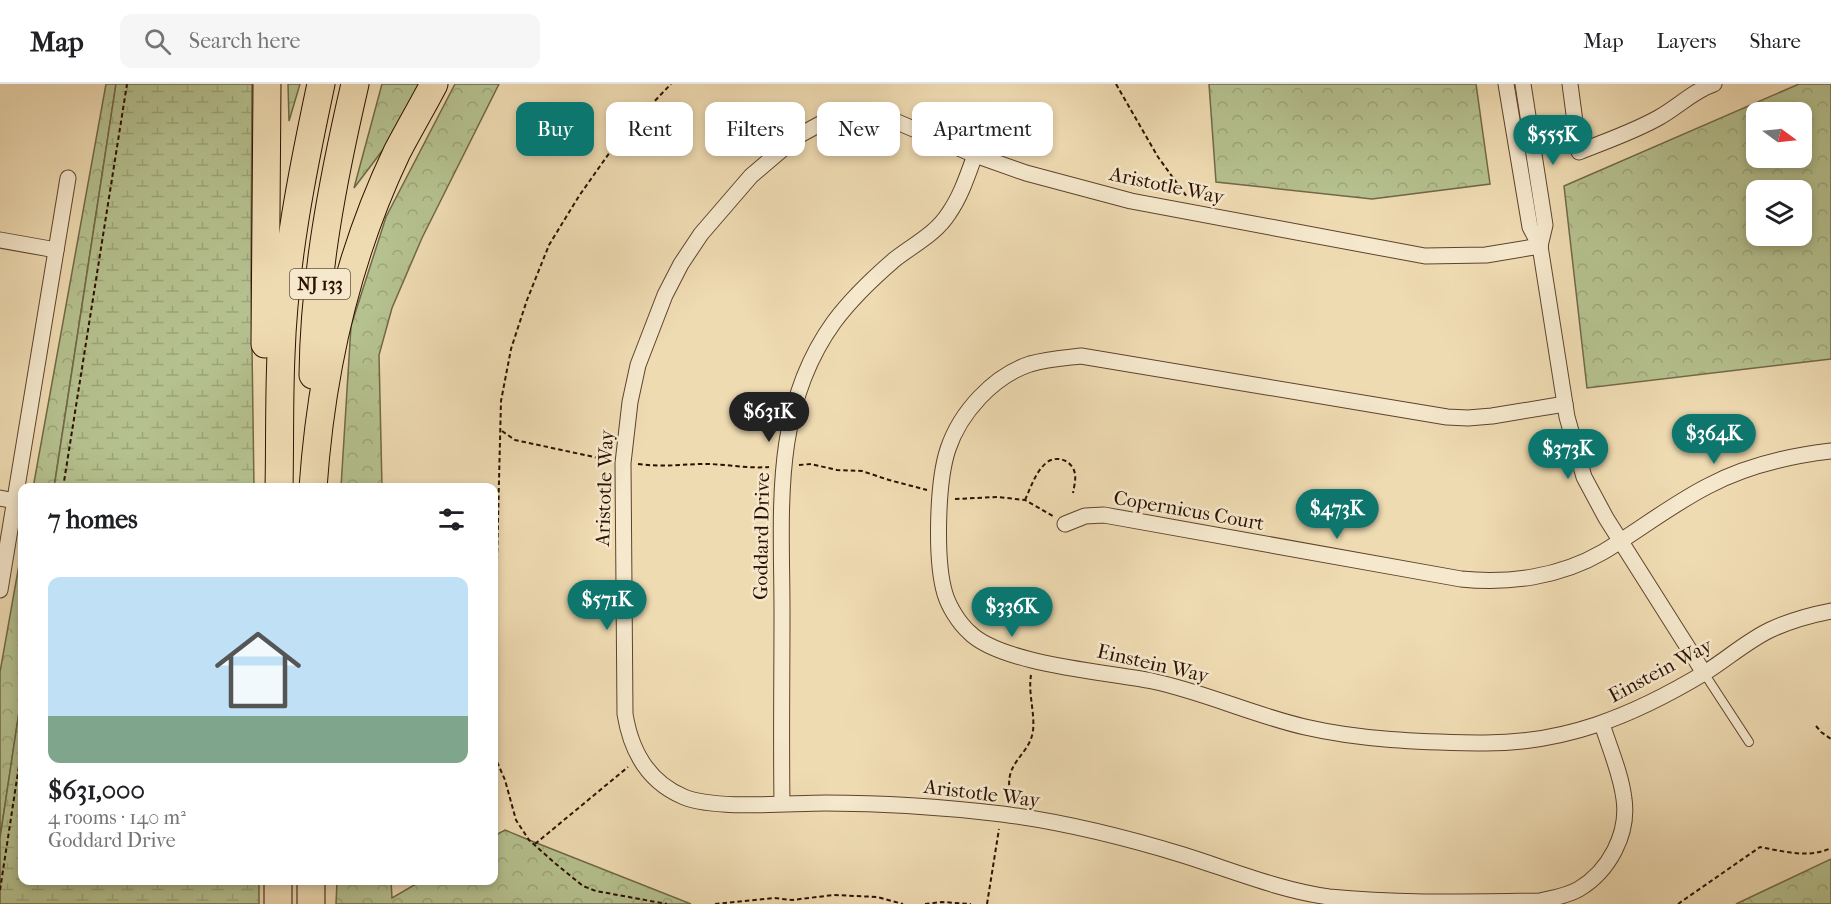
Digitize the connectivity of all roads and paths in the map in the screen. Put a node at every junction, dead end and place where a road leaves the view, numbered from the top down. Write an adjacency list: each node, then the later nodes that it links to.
1 (127, 84): 25 (path)
2 (267, 84): 26 (highway)
3 (321, 84): 27 (highway, NJ 133)
4 (355, 84): 28 (highway, NJ 133)
5 (434, 84): 29 (highway)
6 (670, 84): 21 (path)
7 (1116, 84): 16 (path)
8 (1506, 84): 18 (street)
9 (1523, 84): 18 (street)
10 (1570, 84): 11 (street)
11 (1714, 84)
12 (912, 128): 23 (street, Aristotle Way)
13 (975, 156): 24 (street, Goddard Drive)
14 (978, 156): 18 (street, Aristotle Way)
15 (68, 178): 19 (street)
16 (1187, 197)
17 (0, 240): 19 (street)
18 (1540, 246): 20 (street)
19 (56, 250): 32 (street)
20 (1564, 404): 31 (street, Einstein Way); 36 (street)
21 (501, 430): 23 (path); 35 (path)
22 (1831, 451): 36 (street, Copernicus Court)
23 (623, 463): 24 (path); 45 (street, Aristotle Way)
24 (783, 466): 31 (path); 48 (street, Goddard Drive)
25 (64, 483)
26 (271, 483)
27 (279, 483)
28 (312, 483)
29 (312, 483)
30 (1073, 493): 33 (path)
31 (939, 495): 33 (path); 39 (street, Einstein Way)
32 (7, 499): 37 (street)
33 (1024, 500): 34 (path)
34 (1065, 524): 36 (street, Copernicus Court)
35 (498, 537)
36 (1620, 540): 40 (street)
37 (0, 590)
38 (1831, 612): 40 (street, Einstein Way)
39 (1033, 660): 41 (street, Einstein Way); 49 (path)
40 (1704, 673): 41 (street, Einstein Way); 44 (lane)
41 (1602, 724): 49 (street, Aristotle Way)
42 (1816, 726): 43 (path)
43 (1831, 739)
44 (1749, 742)
45 (639, 758): 48 (street, Aristotle Way); 50 (path)
46 (498, 764): 50 (path)
47 (18, 772): 54 (path)
48 (782, 803): 49 (street, Aristotle Way)
49 (1006, 815): 62 (path)
50 (535, 844): 57 (path)
51 (1831, 848): 63 (path)
52 (278, 885): 55 (highway)
53 (311, 885): 56 (highway)
54 (0, 890)
55 (278, 904)
56 (311, 904)
57 (668, 904)
58 (715, 904): 59 (path)
59 (903, 904)
60 (926, 904): 61 (path)
61 (971, 904)
62 (987, 904)
63 (1678, 904)

